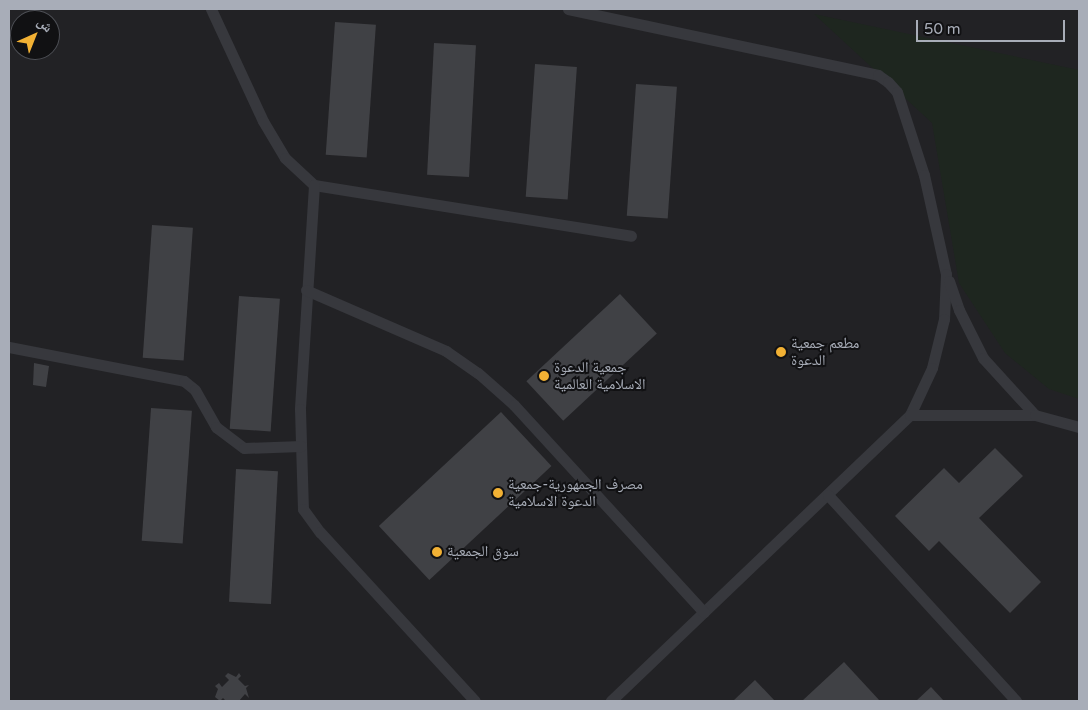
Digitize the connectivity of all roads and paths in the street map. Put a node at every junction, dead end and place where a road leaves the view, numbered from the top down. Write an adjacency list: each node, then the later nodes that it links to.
1 (211, 9): 3 (lane)
2 (568, 9): 5 (lane)
3 (314, 185): 4 (lane); 6 (lane)
4 (631, 236)
5 (946, 274): 8 (lane); 9 (lane)
6 (306, 290): 11 (lane); 13 (lane)
7 (9, 347): 11 (lane)
8 (910, 415): 9 (lane); 12 (lane)
9 (1035, 415): 10 (lane)
10 (1079, 426)
11 (301, 446): 14 (lane)
12 (828, 495): 13 (lane); 16 (lane)
13 (704, 612): 15 (lane)
14 (475, 701)
15 (611, 701)
16 (1016, 701)

